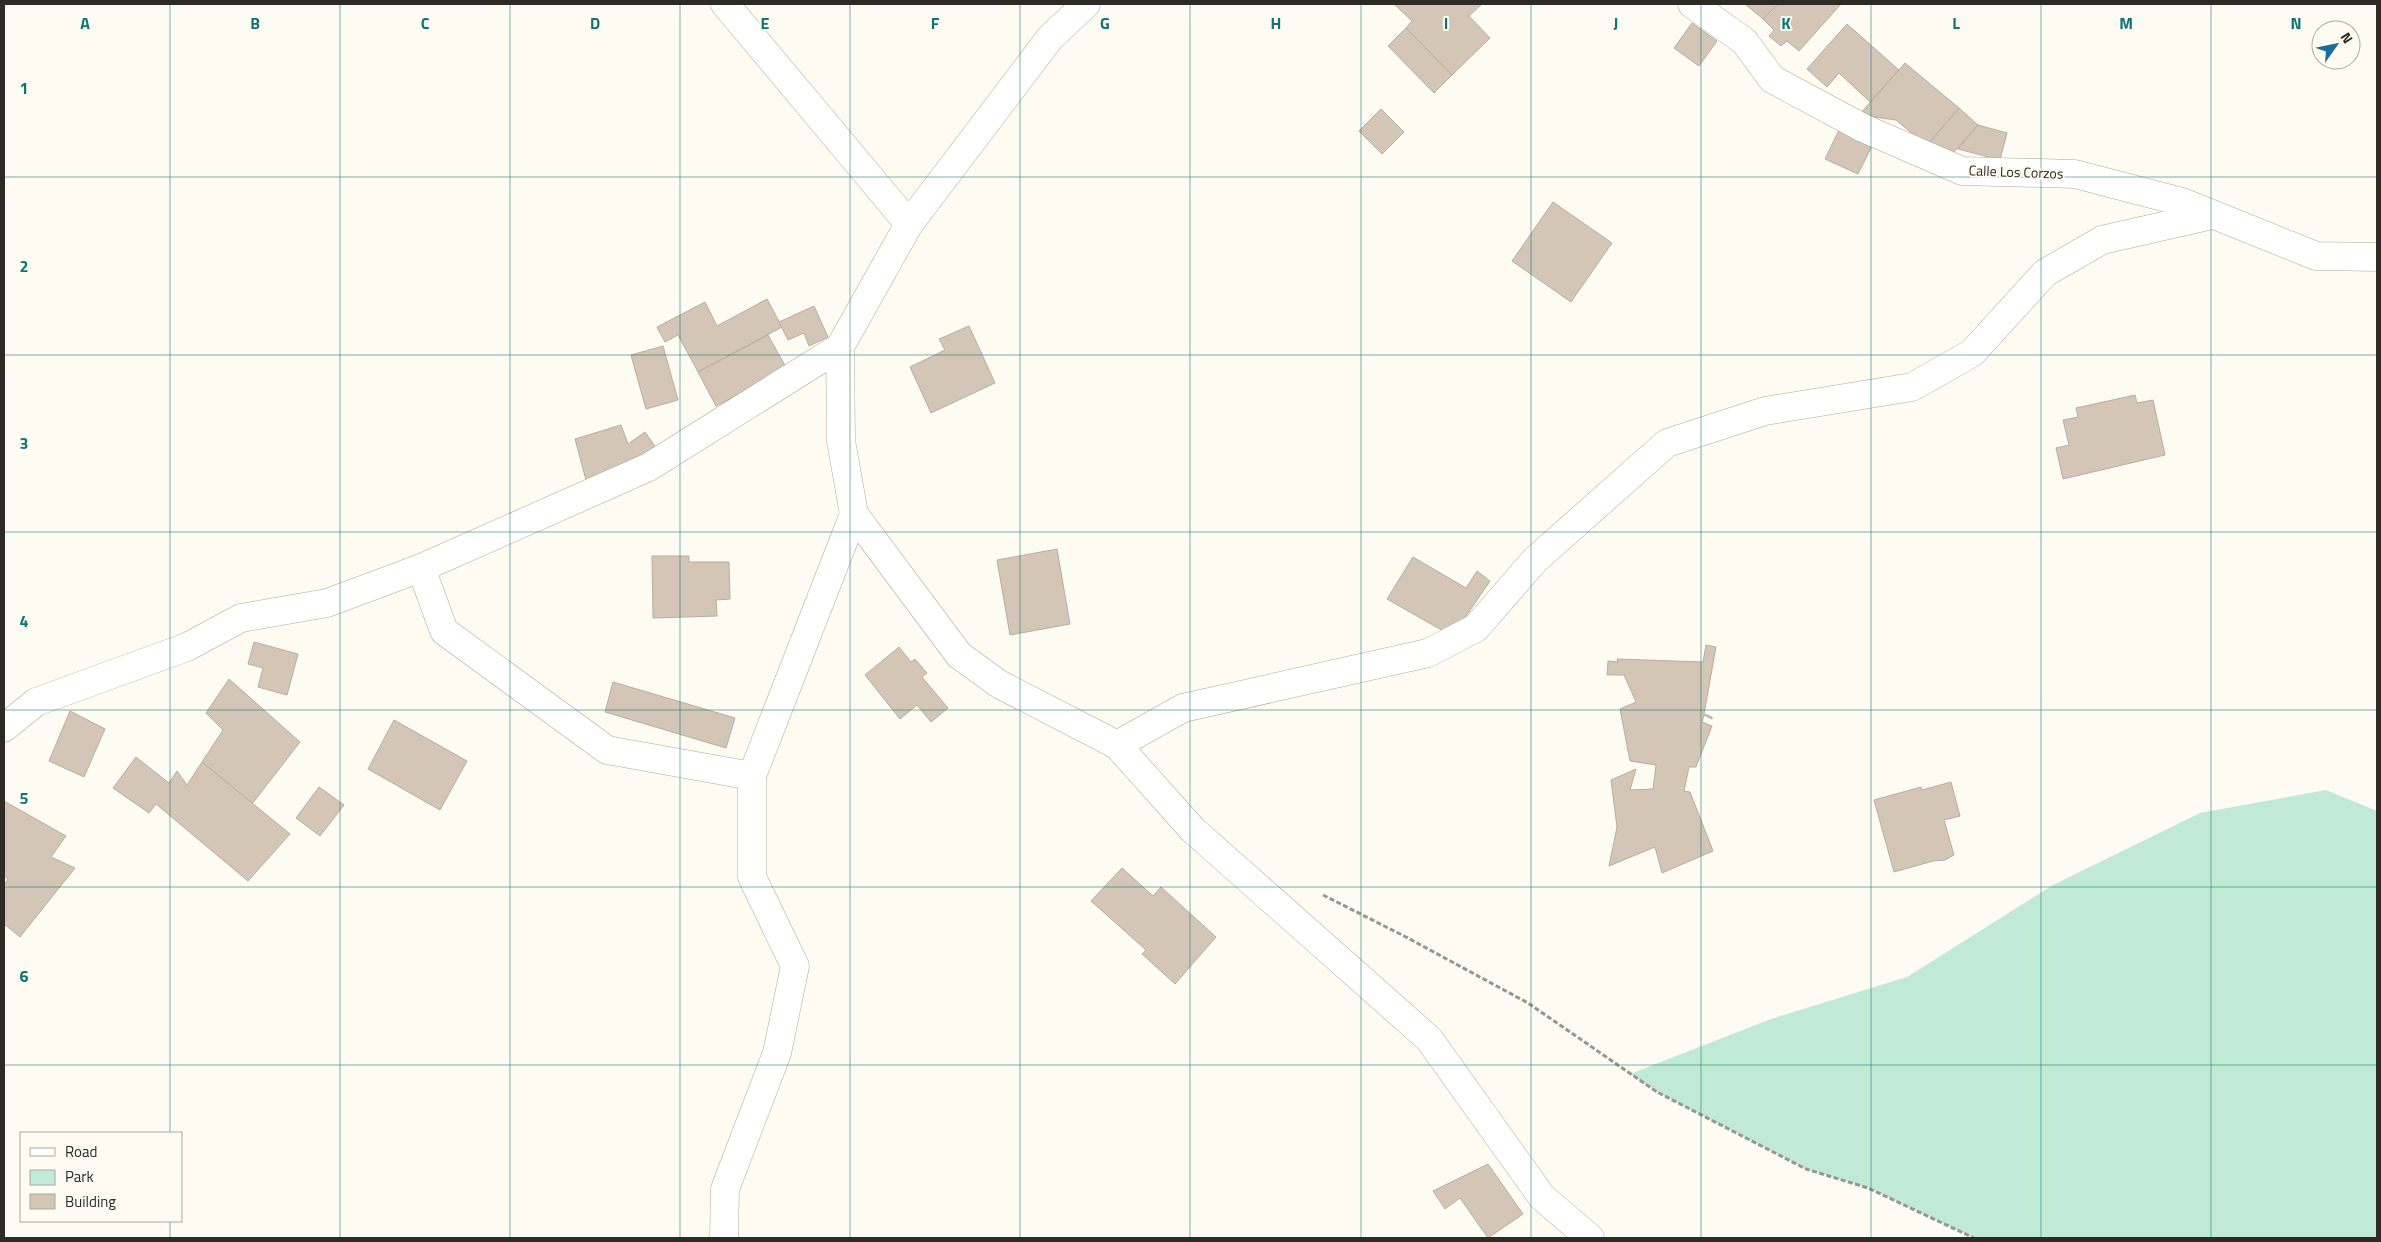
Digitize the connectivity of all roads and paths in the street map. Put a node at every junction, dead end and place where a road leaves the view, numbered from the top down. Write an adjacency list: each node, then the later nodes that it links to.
1 (725, 4): 5 (street)
2 (1086, 4): 5 (street)
3 (1692, 4): 4 (street, Calle Los Corzos)
4 (2212, 214): 6 (street, Calle Los Corzos); 11 (street)
5 (909, 224): 7 (street)
6 (2377, 257)
7 (840, 347): 8 (street); 9 (street)
8 (854, 514): 11 (street); 12 (street)
9 (421, 568): 10 (street); 12 (street)
10 (4, 728)
11 (1117, 745): 15 (street)
12 (752, 776): 14 (street)
13 (1317, 892): 16 (path)
14 (724, 1238)
15 (1590, 1238)
16 (1974, 1238)

